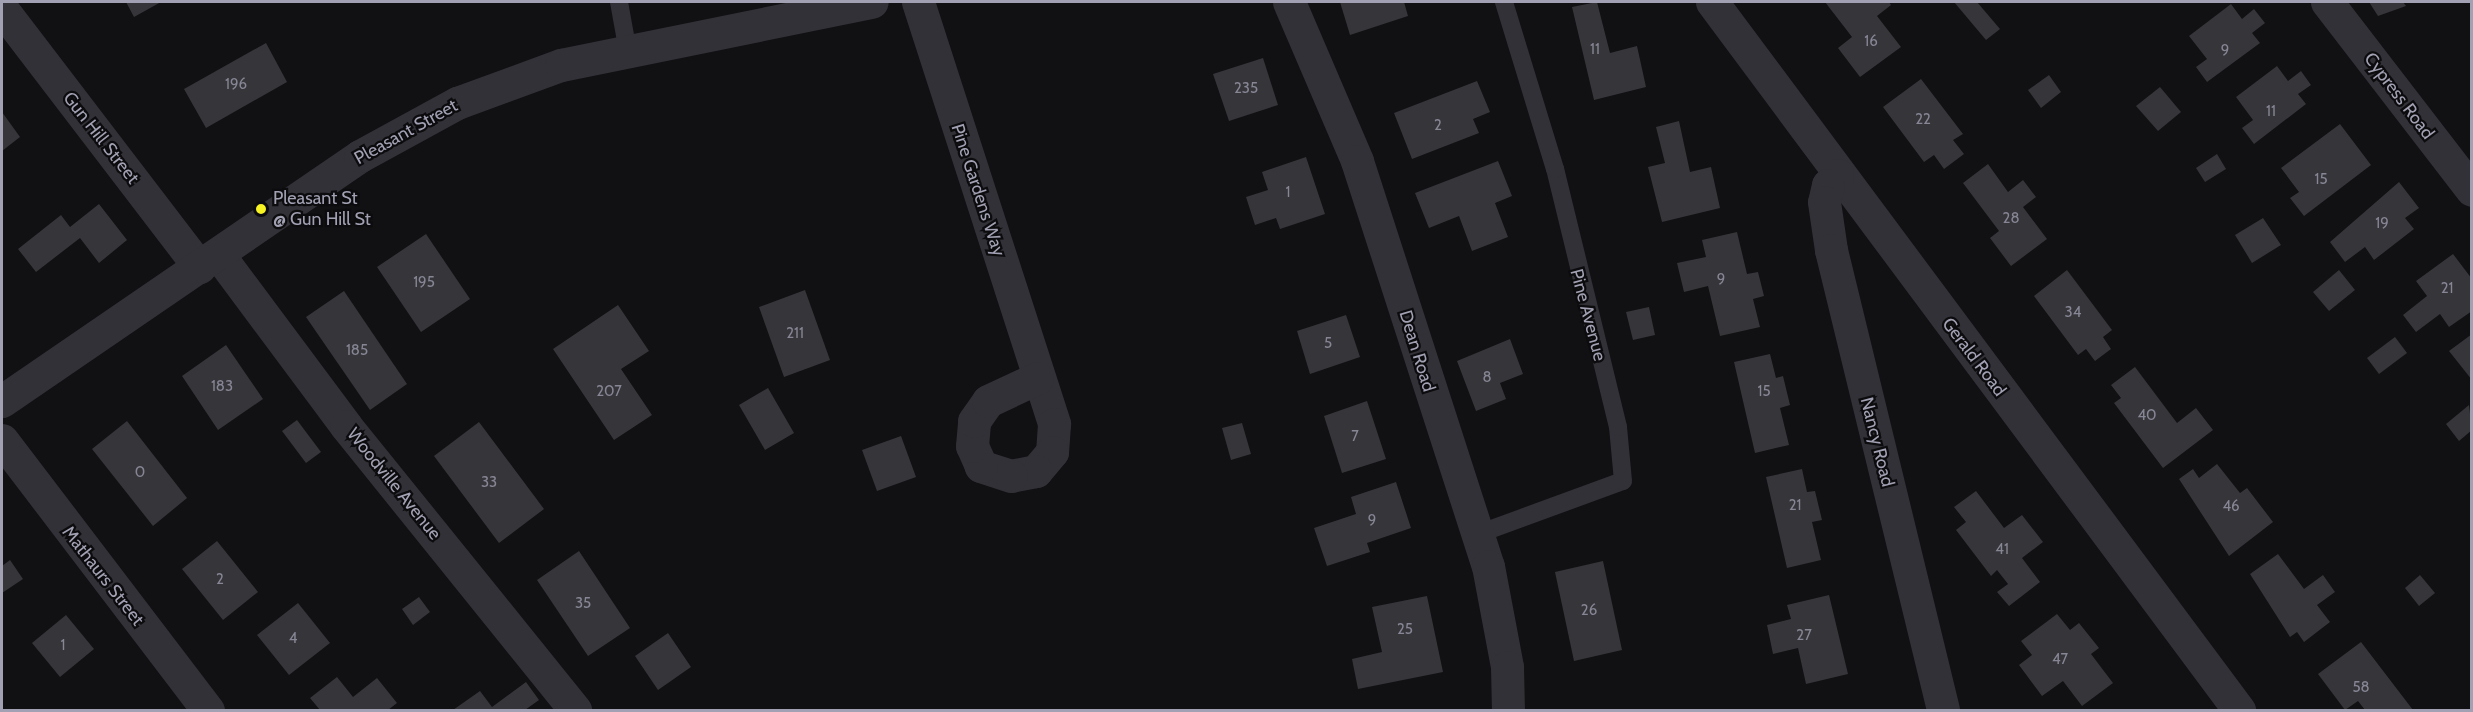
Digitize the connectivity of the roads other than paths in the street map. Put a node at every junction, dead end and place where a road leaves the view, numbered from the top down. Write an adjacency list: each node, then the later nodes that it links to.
1 (619, 2): 9 (lane)
2 (872, 2): 9 (street, Pleasant Street)
3 (918, 2): 13 (street, Pine Gardens Way)
4 (1289, 2): 16 (street, Dean Road)
5 (1504, 2): 16 (lane, Pine Avenue)
6 (1712, 2): 10 (street, Gerald Road)
7 (2327, 2): 11 (street, Cypress Road)
8 (2, 9): 12 (street, Gun Hill Street)
9 (628, 52): 12 (street, Pleasant Street)
10 (1838, 175): 20 (street, Nancy Road); 21 (street, Gerald Road)
11 (2472, 190)
12 (208, 261): 14 (street, Pleasant Street); 18 (street, Woodville Avenue)
13 (1037, 378)
14 (2, 401)
15 (2, 440): 17 (street, Mathaurs Street)
16 (1478, 534): 19 (street, Dean Road)
17 (208, 711)
18 (575, 711)
19 (1508, 711)
20 (1944, 711)
21 (2239, 711)

